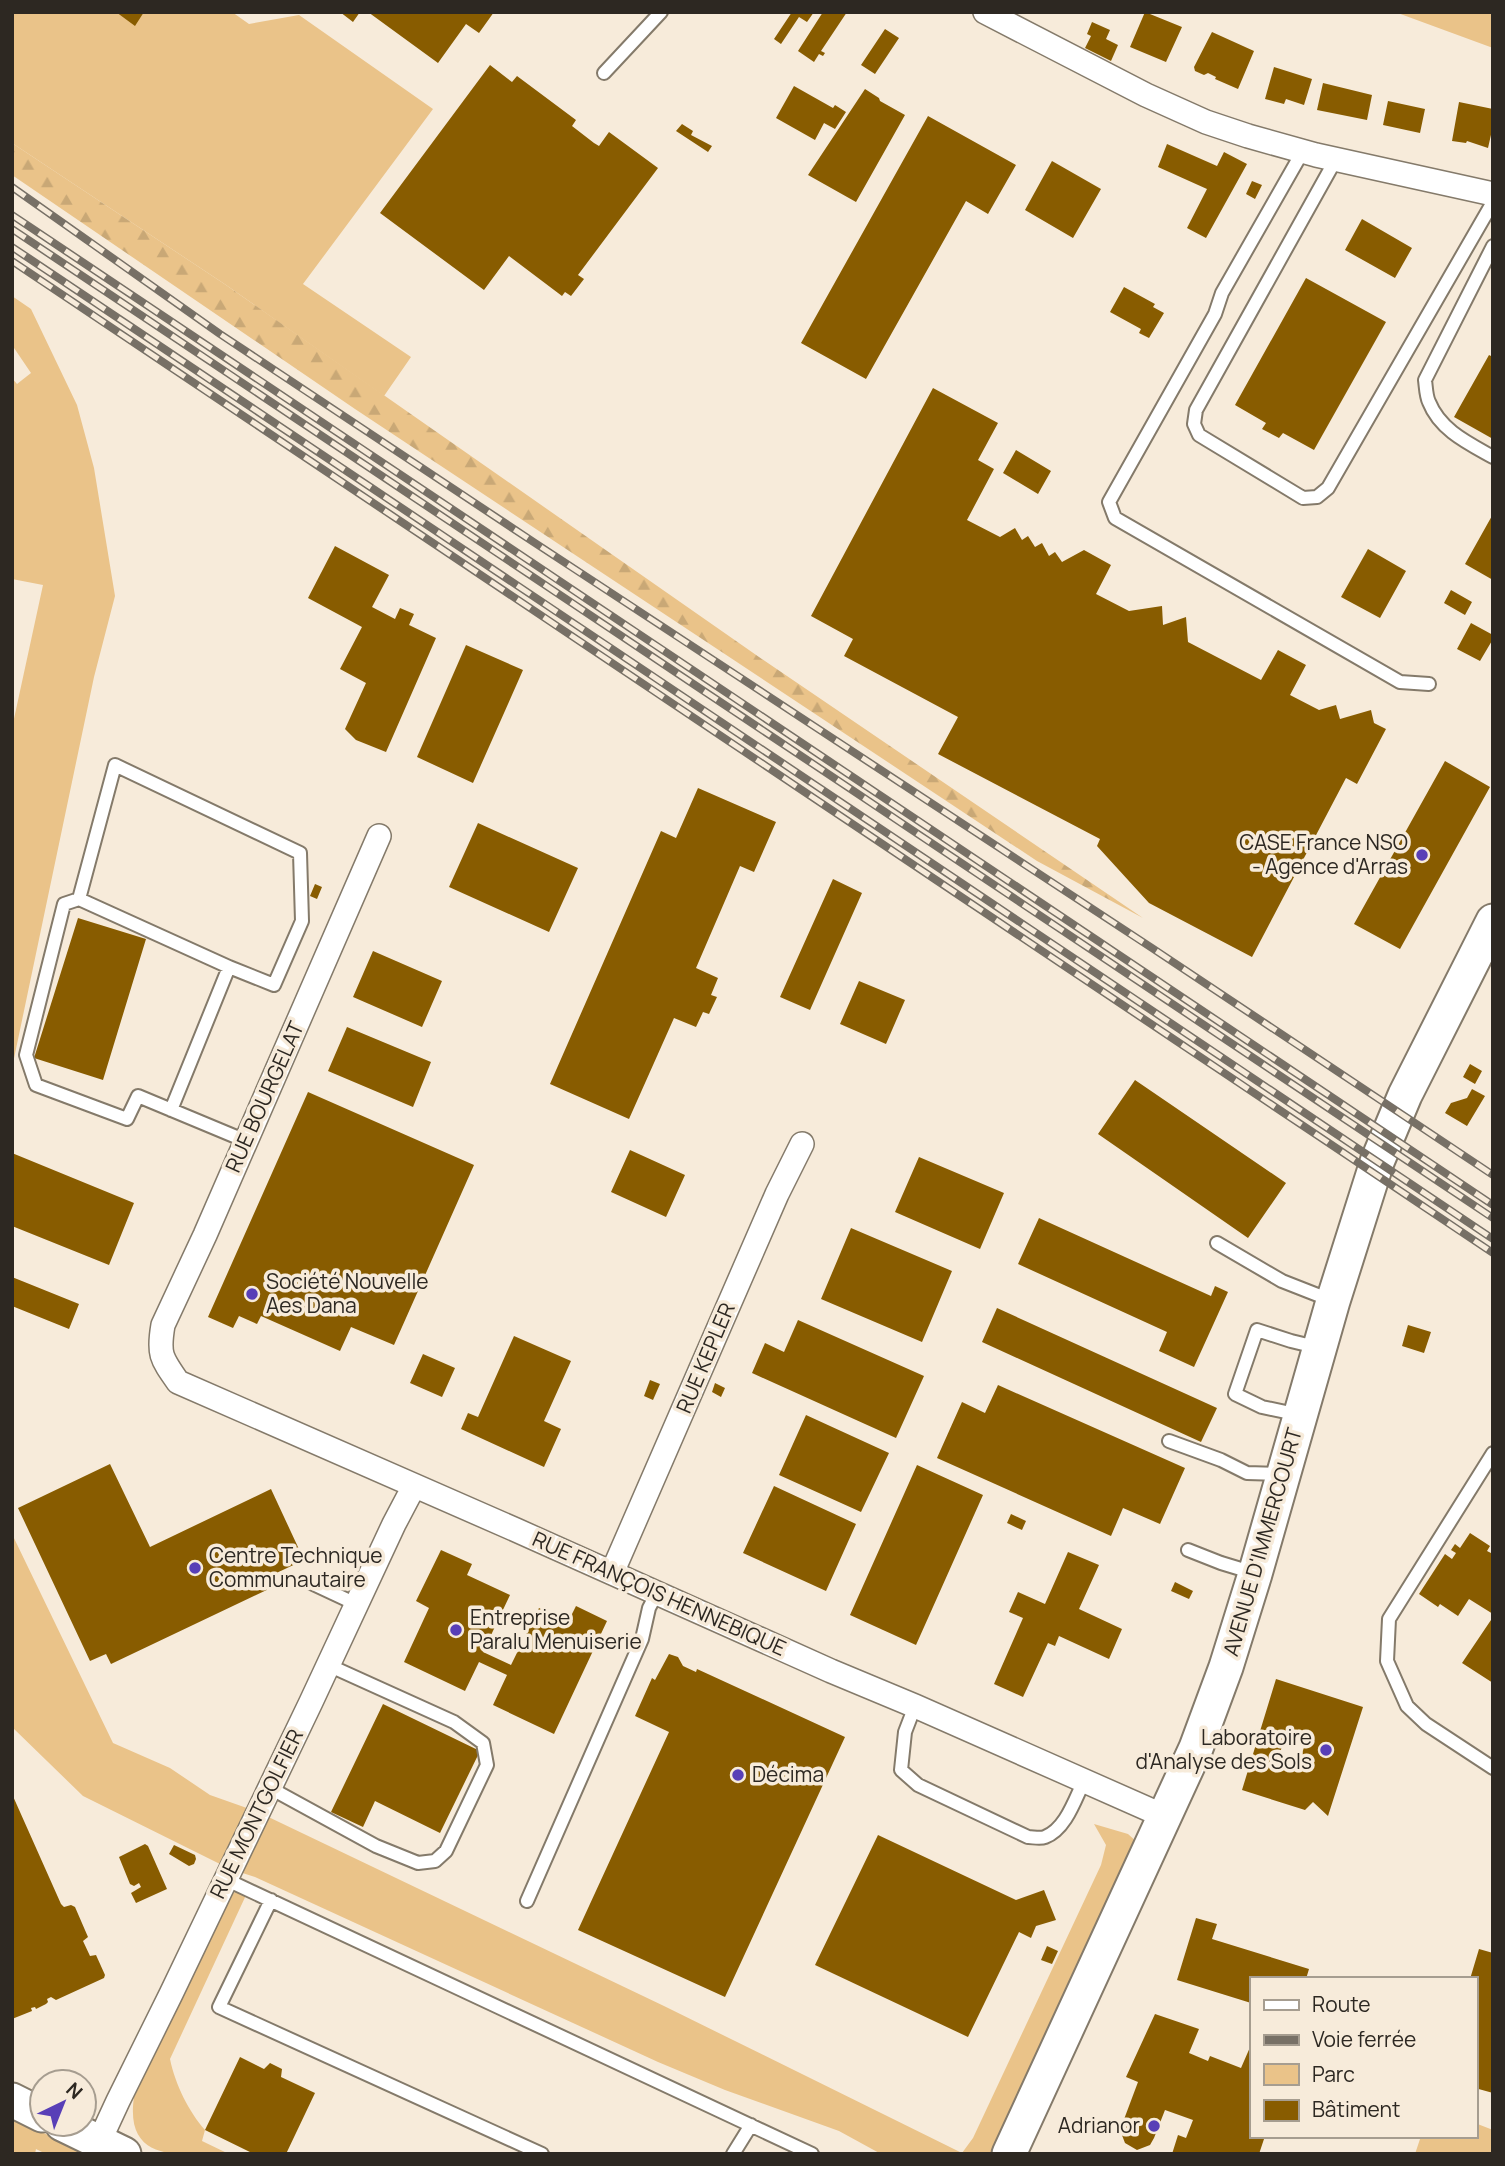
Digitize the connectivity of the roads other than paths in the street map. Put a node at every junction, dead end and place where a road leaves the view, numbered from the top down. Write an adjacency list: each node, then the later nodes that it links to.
1 (661, 12): 3 (lane)
2 (985, 12): 4 (street)
3 (604, 73)
4 (1303, 151): 5 (street); 10 (lane)
5 (1336, 159): 6 (street); 7 (lane)
6 (1493, 194)
7 (1493, 202)
8 (1493, 246): 9 (lane)
9 (1493, 457)
10 (1429, 684)
11 (379, 836): 16 (street, RUE BOURGELAT)
12 (79, 899): 14 (lane); 14 (lane); 15 (lane)
13 (1488, 941): 19 (main road, AVENUE D'IMMERCOURT)
14 (229, 967): 15 (lane)
15 (171, 1110): 16 (lane)
16 (246, 1141): 21 (street, RUE BOURGELAT)
17 (802, 1144): 28 (street, RUE KEPLER)
18 (1217, 1243): 19 (lane)
19 (1333, 1301): 20 (main road, AVENUE D'IMMERCOURT)
20 (1320, 1348): 22 (main road, AVENUE D'IMMERCOURT); 22 (lane)
21 (162, 1359): 26 (street, RUE FRANÇOIS HENNEBIQUE)
22 (1300, 1415): 25 (main road, AVENUE D'IMMERCOURT)
23 (1169, 1441): 25 (lane)
24 (1493, 1453): 35 (lane)
25 (1283, 1474): 29 (main road, AVENUE D'IMMERCOURT)
26 (414, 1486): 28 (street, RUE FRANÇOIS HENNEBIQUE); 32 (street, RUE MONTGOLFIER)
27 (1188, 1550): 29 (lane)
28 (612, 1573): 31 (street, RUE FRANÇOIS HENNEBIQUE)
29 (1255, 1574): 38 (main road, AVENUE D'IMMERCOURT)
30 (309, 1582): 32 (lane)
31 (657, 1593): 34 (street, RUE FRANÇOIS HENNEBIQUE); 41 (lane)
32 (356, 1604): 33 (street, RUE MONTGOLFIER)
33 (328, 1665): 37 (street, RUE MONTGOLFIER); 37 (lane)
34 (915, 1706): 36 (street, RUE FRANÇOIS HENNEBIQUE); 36 (lane)
35 (1493, 1768)
36 (1084, 1781): 38 (street, RUE FRANÇOIS HENNEBIQUE)
37 (270, 1788): 39 (street, RUE MONTGOLFIER)
38 (1166, 1817): 50 (main road, AVENUE D'IMMERCOURT)
39 (225, 1879): 40 (lane); 46 (street, RUE MONTGOLFIER)
40 (271, 1900): 44 (lane); 47 (lane)
41 (527, 1901)
42 (12, 2100): 43 (main road)
43 (28, 2108)
44 (751, 2125): 48 (lane); 49 (lane)
45 (91, 2138): 46 (main road)
46 (112, 2148)
47 (542, 2154)
48 (733, 2154)
49 (812, 2154)
50 (1009, 2154)

